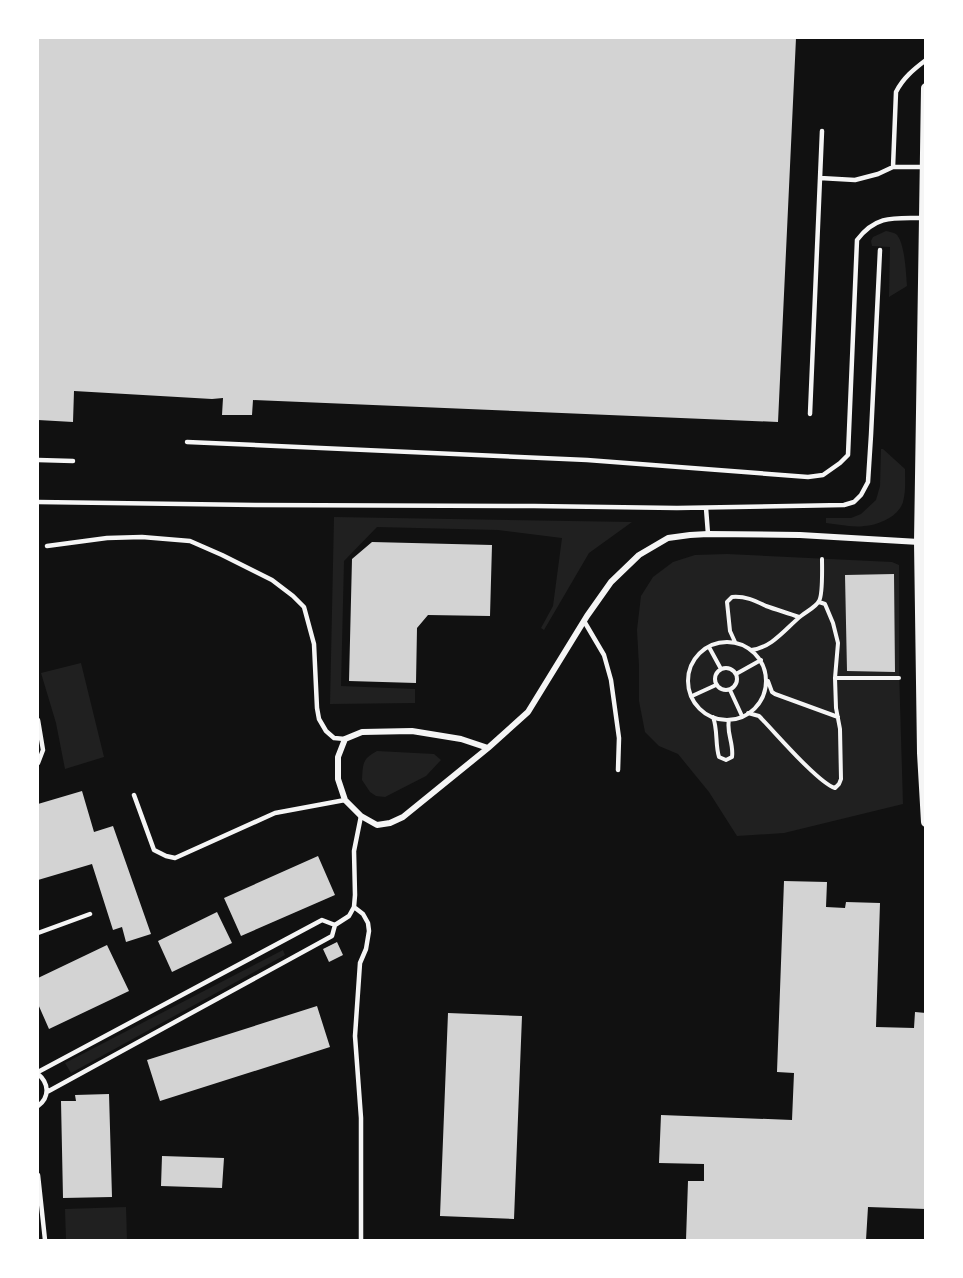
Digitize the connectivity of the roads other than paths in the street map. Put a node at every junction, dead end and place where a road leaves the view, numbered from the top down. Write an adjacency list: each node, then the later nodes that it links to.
1 (926, 60): 4 (lane)
2 (926, 88): 5 (street)
3 (822, 131): 6 (lane)
4 (893, 167): 5 (lane); 6 (lane)
5 (924, 167): 7 (street)
6 (820, 178): 9 (lane)
7 (923, 218): 10 (lane); 16 (street)
8 (880, 250): 14 (lane)
9 (810, 414)
10 (187, 442)
11 (38, 460): 12 (lane)
12 (73, 461)
13 (38, 502): 14 (lane)
14 (706, 508): 15 (lane)
15 (708, 534): 16 (street); 18 (street)
16 (922, 542): 27 (street)
17 (47, 546): 20 (lane)
18 (584, 621): 21 (street); 23 (lane)
19 (38, 720): 22 (lane)
20 (345, 739): 21 (street); 25 (street)
21 (488, 748): 26 (street)
22 (38, 763)
23 (618, 770)
24 (134, 795): 25 (lane)
25 (345, 800): 26 (street)
26 (361, 816): 28 (lane)
27 (926, 822)
28 (354, 907): 30 (lane); 37 (lane)
29 (90, 914): 31 (lane)
30 (335, 925): 32 (lane); 33 (lane)
31 (38, 933)
32 (38, 1073): 33 (lane)
33 (46, 1092): 34 (lane)
34 (38, 1106)
35 (38, 1175): 36 (lane)
36 (45, 1240)
37 (361, 1240)

